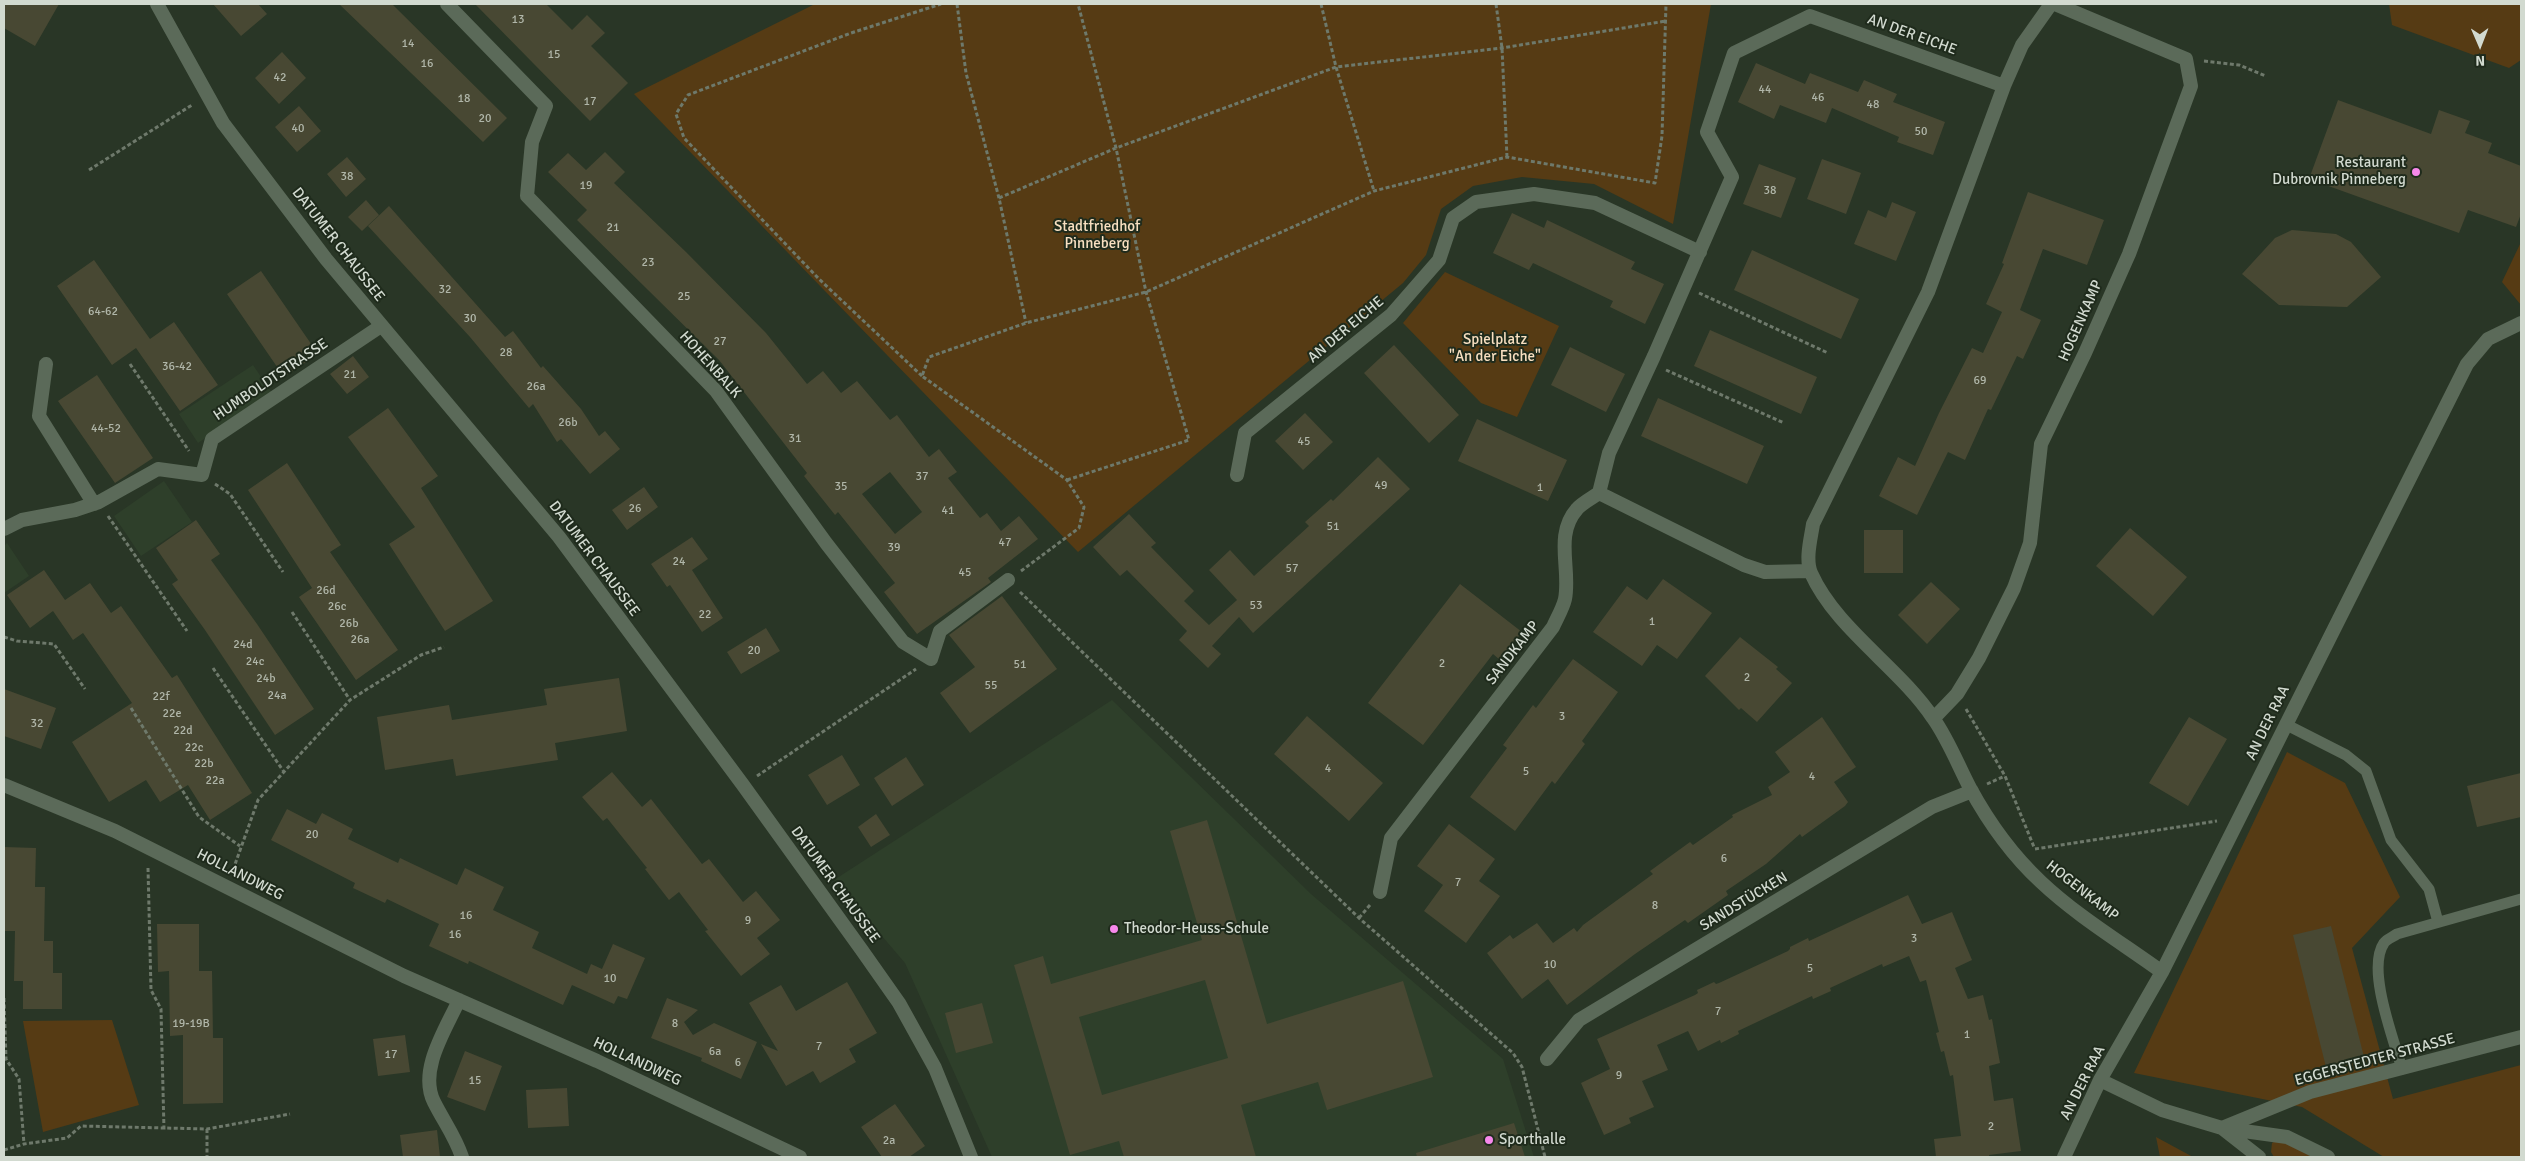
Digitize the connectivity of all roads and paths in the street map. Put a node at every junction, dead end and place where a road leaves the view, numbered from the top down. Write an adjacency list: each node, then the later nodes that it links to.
1 (157, 4): 16 (street, DATUMER CHAUSSEE)
2 (447, 4): 47 (street, HOHENBALK)
3 (941, 4): 32 (path)
4 (957, 4): 21 (path)
5 (1078, 4): 17 (path)
6 (1321, 4): 13 (path)
7 (1496, 4): 11 (path)
8 (1666, 4): 10 (path)
9 (2053, 4): 12 (street, HOGENKAMP); 15 (street, HOGENKAMP)
10 (1666, 21): 11 (path); 18 (path)
11 (1502, 48): 13 (path); 18 (path)
12 (2186, 59): 14 (path); 50 (street, HOGENKAMP)
13 (1336, 67): 17 (path); 20 (path)
14 (2266, 76)
15 (2004, 86): 22 (street, AN DER EICHE); 40 (street, HOGENKAMP)
16 (208, 96): 19 (path); 27 (street, DATUMER CHAUSSEE)
17 (1116, 148): 21 (path); 24 (path)
18 (1507, 157): 20 (path)
19 (89, 170)
20 (1374, 191): 24 (path)
21 (1000, 198): 25 (path)
22 (1700, 252): 23 (street, AN DER EICHE); 35 (street, AN DER EICHE)
23 (1685, 287): 28 (path); 29 (street, AN DER EICHE)
24 (1146, 292): 25 (path); 36 (path)
25 (1026, 323): 32 (path)
26 (2521, 323): 54 (street, AN DER RAA)
27 (381, 326): 34 (street, HUMBOLDTSTRASSE); 57 (street, DATUMER CHAUSSEE)
28 (1828, 352)
29 (1651, 363): 33 (path); 37 (street, AN DER EICHE)
30 (46, 364): 38 (street)
31 (130, 364): 34 (path)
32 (922, 376): 36 (path)
33 (1784, 423)
34 (202, 475): 38 (street); 41 (path)
35 (1238, 475)
36 (1067, 480): 42 (path)
37 (1598, 493): 40 (street); 65 (street, SANDKAMP)
38 (97, 503): 39 (street); 44 (path)
39 (4, 530)
40 (1810, 570): 53 (street, HOGENKAMP)
41 (283, 572)
42 (1008, 580): 47 (street); 85 (path)
43 (292, 612): 51 (path)
44 (186, 631)
45 (4, 637): 49 (path)
46 (444, 647): 51 (path)
47 (931, 659): 57 (path)
48 (213, 668): 55 (path)
49 (85, 689)
50 (1957, 694): 53 (street, HOGENKAMP); 61 (path)
51 (350, 700): 55 (path)
52 (131, 708): 60 (path)
53 (1934, 718): 58 (street, HOGENKAMP)
54 (2285, 724): 59 (street, AN DER RAA); 67 (lane)
55 (284, 772): 60 (path)
56 (4, 785): 62 (street, HOLLANDWEG)
57 (743, 785): 84 (street, DATUMER CHAUSSEE)
58 (1972, 791): 63 (street, HOGENKAMP); 72 (street, SANDSTÜCKEN)
59 (2234, 827): 61 (path); 68 (street, AN DER RAA)
60 (240, 846): 64 (path)
61 (2035, 849): 63 (path)
62 (156, 851): 64 (street, HOLLANDWEG); 77 (path)
63 (2040, 882): 68 (street, HOGENKAMP)
64 (227, 888): 70 (street, HOLLANDWEG)
65 (1380, 892)
66 (2521, 899): 67 (lane)
67 (2438, 922): 73 (lane)
68 (2162, 972): 74 (street, AN DER RAA)
69 (4, 998): 79 (path)
70 (459, 1000): 82 (street); 83 (street, HOLLANDWEG)
71 (2521, 1037): 73 (street, EGGERSTEDTER STRASSE)
72 (1547, 1059)
73 (2402, 1069): 76 (street, EGGERSTEDTER STRASSE)
74 (2100, 1080): 76 (street); 86 (street, AN DER RAA)
75 (290, 1114): 78 (path)
76 (2222, 1128): 87 (street); 88 (street)
77 (164, 1130): 78 (path); 79 (path)
78 (207, 1130): 81 (path)
79 (24, 1144): 80 (path)
80 (4, 1150)
81 (207, 1157)
82 (462, 1157)
83 (800, 1157)
84 (971, 1157)
85 (1546, 1157)
86 (2064, 1157)
87 (2259, 1157)
88 (2328, 1157)

